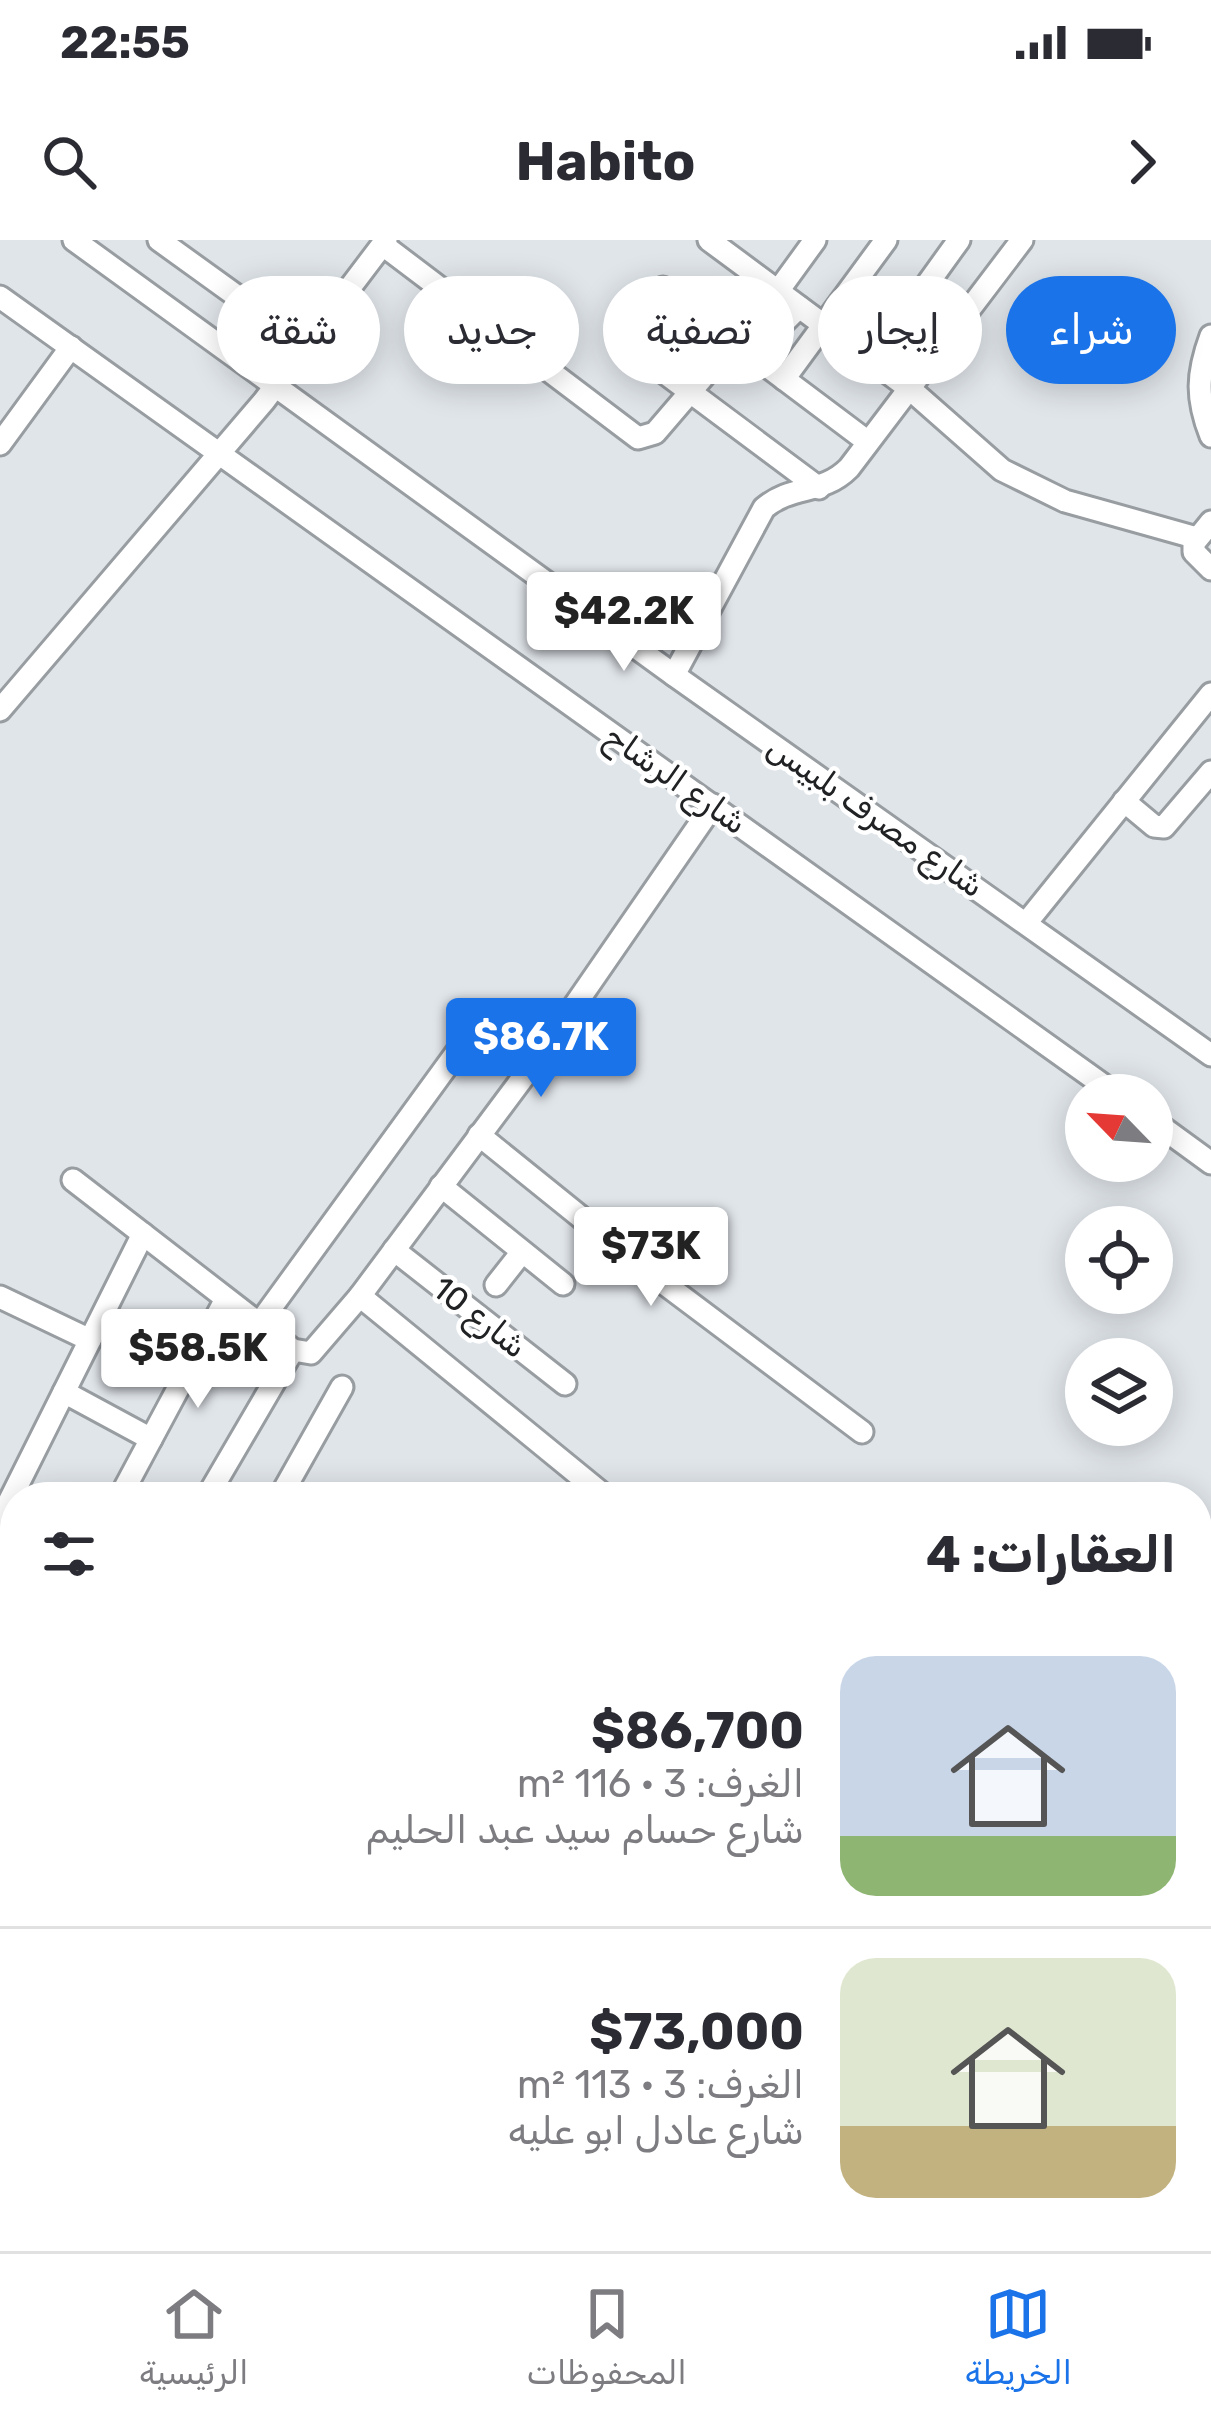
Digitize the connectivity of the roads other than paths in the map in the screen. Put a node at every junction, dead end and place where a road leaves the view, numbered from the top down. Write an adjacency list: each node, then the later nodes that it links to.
1 (74, 240): 31 (street, شارع مصرف بلبيس)
2 (160, 240): 14 (street)
3 (815, 240): 11 (street)
4 (886, 240): 12 (street)
5 (959, 240): 13 (street)
6 (1022, 240): 29 (street)
7 (385, 242): 9 (street); 30 (street)
8 (719, 243): 10 (street)
9 (359, 276)
10 (760, 276)
11 (789, 276)
12 (860, 276)
13 (933, 276)
14 (217, 281)
15 (0, 296): 22 (street, شارع الرشاح)
16 (794, 303): 17 (street)
17 (799, 307): 18 (street); 19 (street)
18 (794, 312)
19 (818, 321)
20 (818, 333): 23 (street)
21 (1211, 336): 32 (street)
22 (71, 347): 34 (street); 35 (street, شارع الرشاح)
23 (794, 366)
24 (278, 384): 31 (street)
25 (679, 384): 30 (street)
26 (697, 384): 30 (street)
27 (791, 384): 33 (street)
28 (903, 384): 29 (street)
29 (910, 389): 33 (street); 37 (street)
30 (690, 392): 36 (street)
31 (271, 393): 35 (street); 39 (street, شارع مصرف بلبيس)
32 (1211, 436)
33 (868, 442): 36 (street)
34 (0, 444)
35 (226, 447): 41 (street); 44 (street, شارع الرشاح)
36 (819, 488): 39 (street)
37 (1207, 527): 38 (street)
38 (1211, 569)
39 (674, 675): 45 (street, شارع مصرف بلبيس)
40 (1211, 694): 43 (street)
41 (0, 710)
42 (1211, 772): 43 (street)
43 (1124, 801): 45 (street)
44 (713, 805): 48 (street, شارع الرشاح); 49 (street)
45 (1027, 922): 47 (street, شارع مصرف بلبيس)
46 (457, 1052): 62 (street)
47 (1211, 1055)
48 (1088, 1074)
49 (479, 1135): 53 (street); 68 (street)
50 (1173, 1135): 51 (street)
51 (1211, 1163)
52 (73, 1180): 54 (street)
53 (441, 1186): 55 (street); 56 (street)
54 (142, 1234): 61 (street); 63 (street)
55 (394, 1250): 59 (street); 65 (street, شارع 10)
56 (522, 1252): 57 (street); 58 (street)
57 (563, 1284)
58 (496, 1285)
59 (360, 1296): 64 (street); 74 (street)
60 (0, 1297): 63 (street)
61 (226, 1299): 62 (street); 69 (street)
62 (259, 1324): 64 (street)
63 (90, 1340): 67 (street)
64 (304, 1351): 72 (street)
65 (565, 1384)
66 (342, 1387): 73 (street)
67 (64, 1392): 69 (street); 70 (street)
68 (862, 1432)
69 (151, 1439): 71 (street)
70 (19, 1482)
71 (128, 1482)
72 (217, 1482)
73 (288, 1482)
74 (588, 1482)

